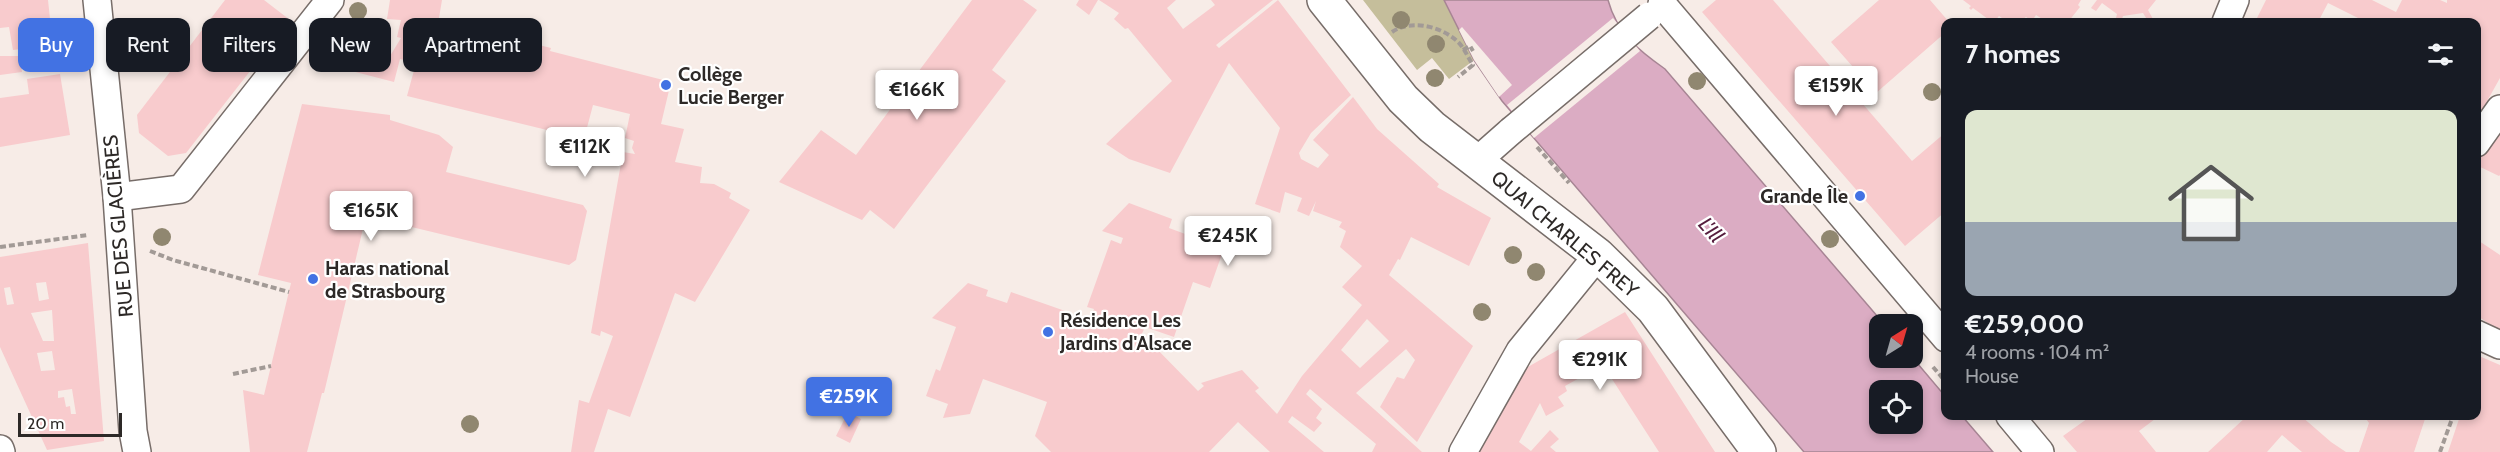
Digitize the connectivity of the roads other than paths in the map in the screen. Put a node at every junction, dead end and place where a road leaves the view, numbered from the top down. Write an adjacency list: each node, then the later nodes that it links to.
1 (97, 0): 10 (street, RUE DES GLACIÈRES)
2 (330, 0): 10 (street)
3 (1324, 0): 9 (street, QUAI CHARLES FREY)
4 (2235, 0): 6 (street)
5 (1659, 7): 9 (street, bridge); 12 (street)
6 (2228, 18)
7 (2500, 109): 8 (street)
8 (2481, 137)
9 (1477, 161): 11 (street, QUAI CHARLES FREY)
10 (117, 197): 16 (street, RUE DES GLACIÈRES)
11 (1598, 255): 17 (street); 18 (street, QUAI CHARLES FREY)
12 (1941, 329)
13 (2481, 336): 14 (street)
14 (2500, 345)
15 (2013, 420): 19 (street)
16 (137, 452)
17 (1463, 452)
18 (1760, 452)
19 (2040, 452)

